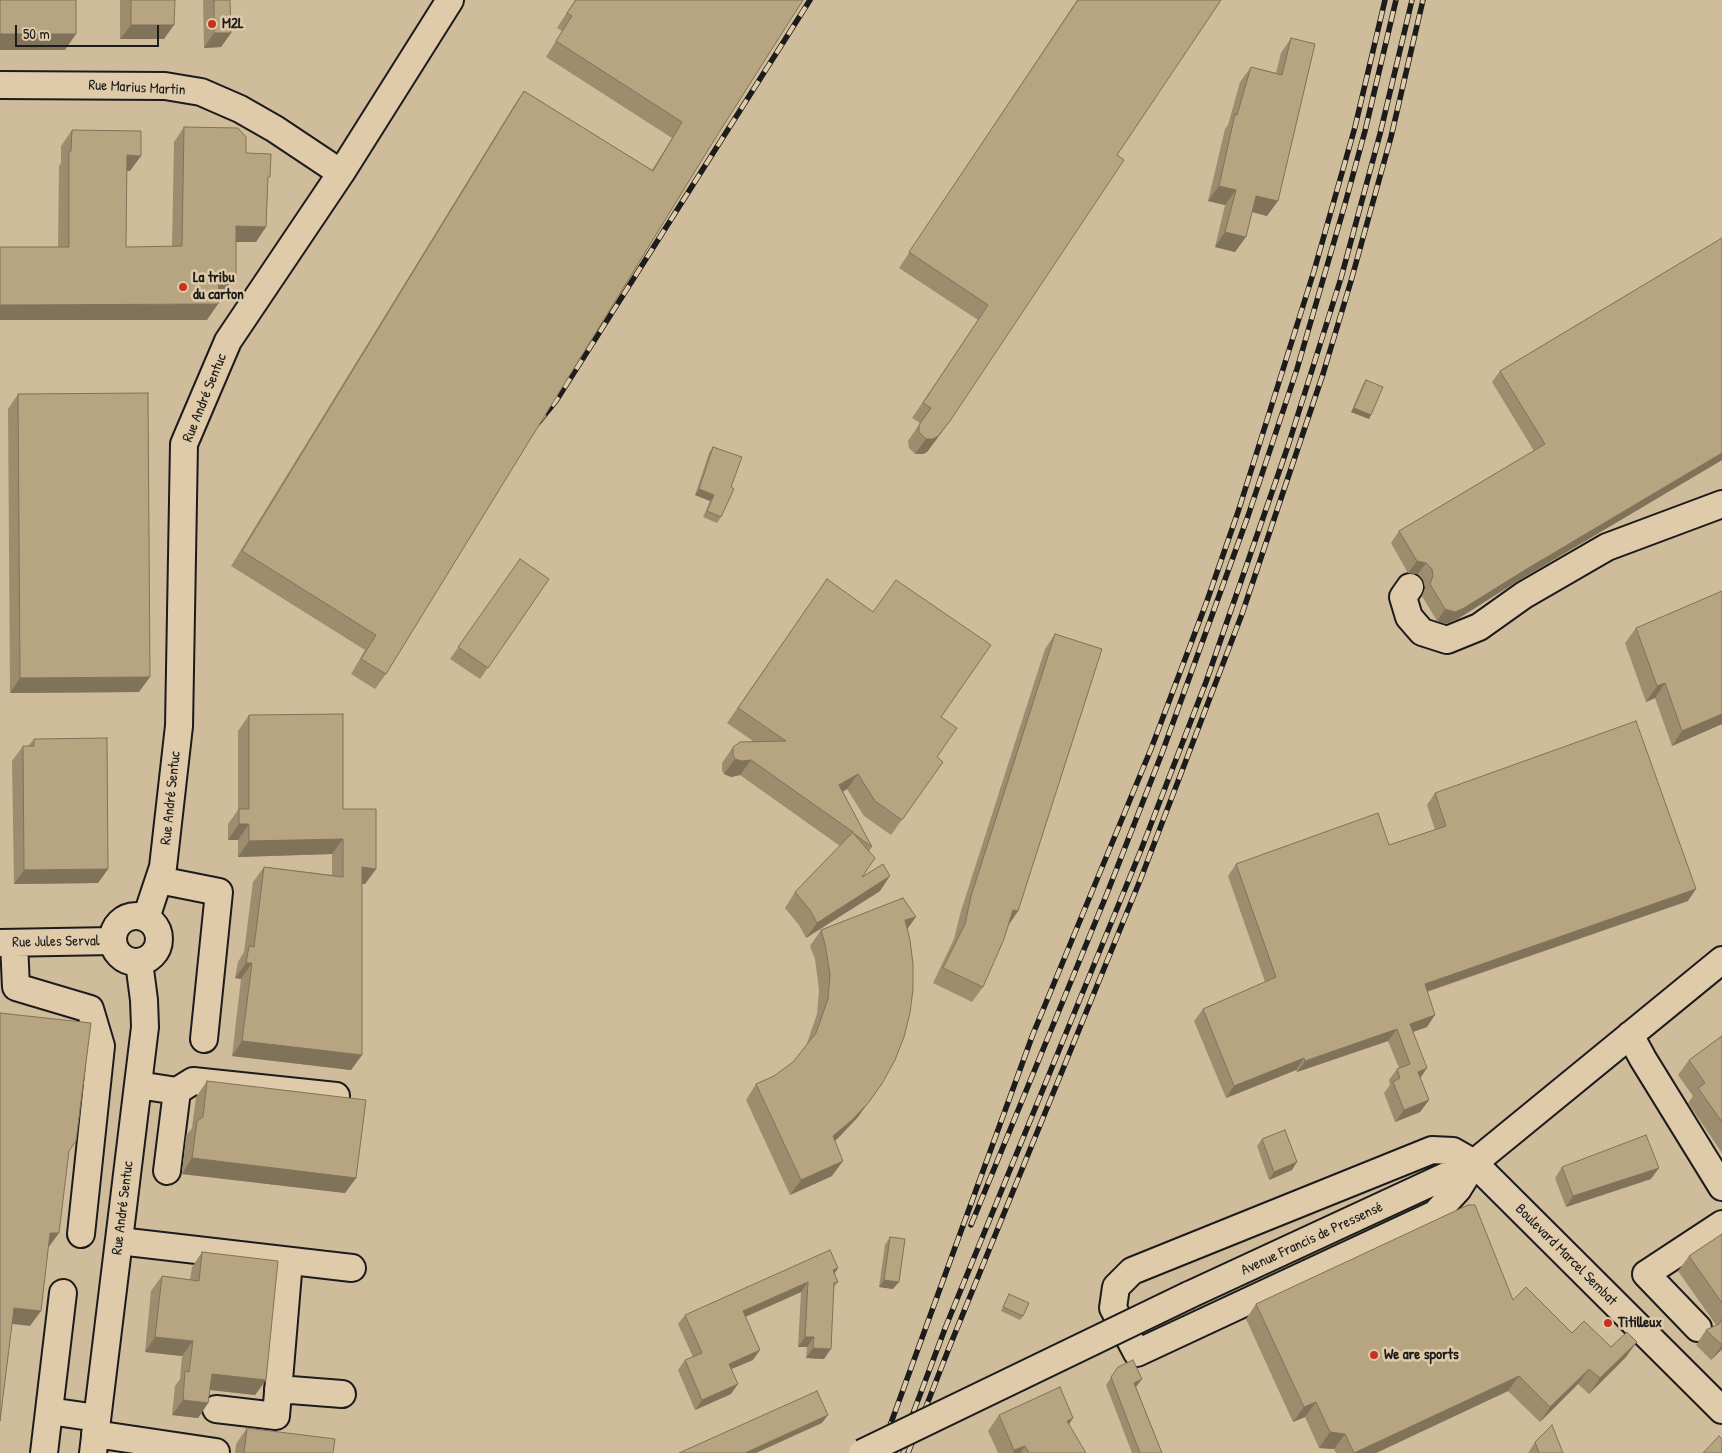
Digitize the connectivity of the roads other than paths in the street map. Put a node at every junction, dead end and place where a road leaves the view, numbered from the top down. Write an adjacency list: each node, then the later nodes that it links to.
1 (450, 0): 3 (street, Rue André Sentuc)
2 (0, 85): 3 (street, Rue Marius Martin)
3 (341, 173): 6 (street, Rue André Sentuc)
4 (1722, 504): 5 (street)
5 (1410, 587)
6 (158, 880): 7 (street, Rue André Sentuc); 14 (street)
7 (146, 918): 8 (street); 11 (street)
8 (112, 941): 9 (street, Rue Jules Serval); 11 (street)
9 (7, 943): 12 (street)
10 (1722, 960): 13 (street, Avenue Francis de Pressensé)
11 (139, 962): 15 (street, Rue André Sentuc)
12 (8, 989): 21 (street)
13 (1630, 1035): 18 (street, Avenue Francis de Pressensé); 20 (street)
14 (204, 1039)
15 (138, 1085): 16 (street); 22 (street, Rue André Sentuc)
16 (177, 1091): 17 (street); 19 (street)
17 (336, 1096)
18 (1474, 1163): 18 (street, Boulevard Marcel Sembat); 33 (street, Boulevard Marcel Sembat); 39 (street, Avenue Francis de Pressensé, bridge)
19 (167, 1171)
20 (1722, 1187)
21 (84, 1207): 22 (street); 24 (street)
22 (122, 1211): 25 (street, Rue André Sentuc)
23 (1722, 1224): 29 (street)
24 (81, 1234)
25 (119, 1241): 26 (street); 35 (street, Rue André Sentuc)
26 (289, 1261): 27 (street); 30 (street)
27 (352, 1268)
28 (63, 1293): 34 (street)
29 (1698, 1328)
30 (278, 1389): 31 (street); 32 (street)
31 (342, 1394)
32 (216, 1409)
33 (1722, 1410)
34 (50, 1411): 35 (street); 38 (street)
35 (95, 1435): 36 (street)
36 (139, 1447): 37 (street)
37 (216, 1452)
38 (44, 1453)
39 (862, 1453)

